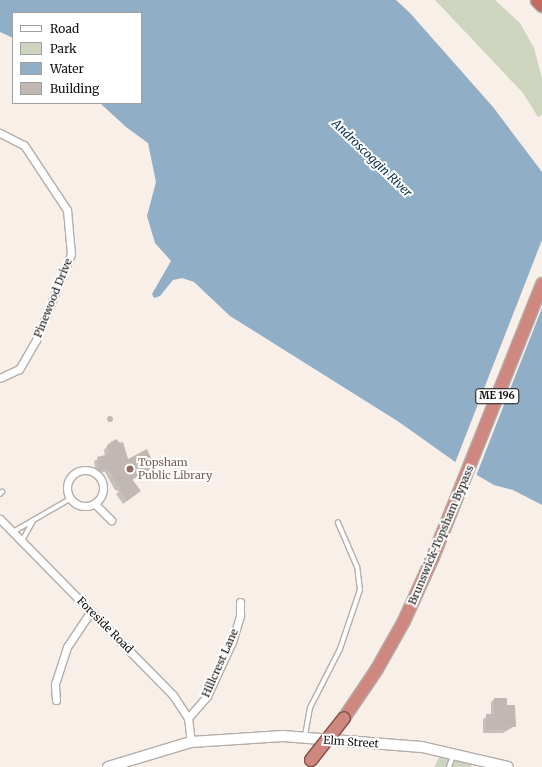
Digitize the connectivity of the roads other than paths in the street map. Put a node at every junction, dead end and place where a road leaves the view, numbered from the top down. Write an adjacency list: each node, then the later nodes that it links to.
1 (537, 0): 2 (highway)
2 (542, 5)
3 (0, 133): 5 (street, Pinewood Drive)
4 (542, 284): 21 (highway, Brunswick-Topsham Bypass / ME 196, bridge)
5 (0, 378)
6 (70, 499): 7 (street); 7 (street); 9 (lane)
7 (95, 504): 10 (street)
8 (0, 519): 12 (street, Foreside Road)
9 (33, 520): 12 (lane); 13 (lane)
10 (111, 520)
11 (338, 523): 18 (lane)
12 (13, 532): 13 (street, Foreside Road)
13 (22, 541): 15 (street, Foreside Road)
14 (240, 602): 17 (street, Hillcrest Lane)
15 (91, 611): 16 (street); 17 (street, Foreside Road)
16 (56, 700)
17 (188, 718): 19 (street, Foreside Road)
18 (305, 738): 19 (main road, Elm Street); 20 (main road, Elm Street)
19 (191, 742): 22 (main road, Elm Street)
20 (454, 753): 23 (lane); 24 (main road, Elm Street)
21 (308, 763)
22 (108, 767)
23 (449, 767)
24 (508, 767)

